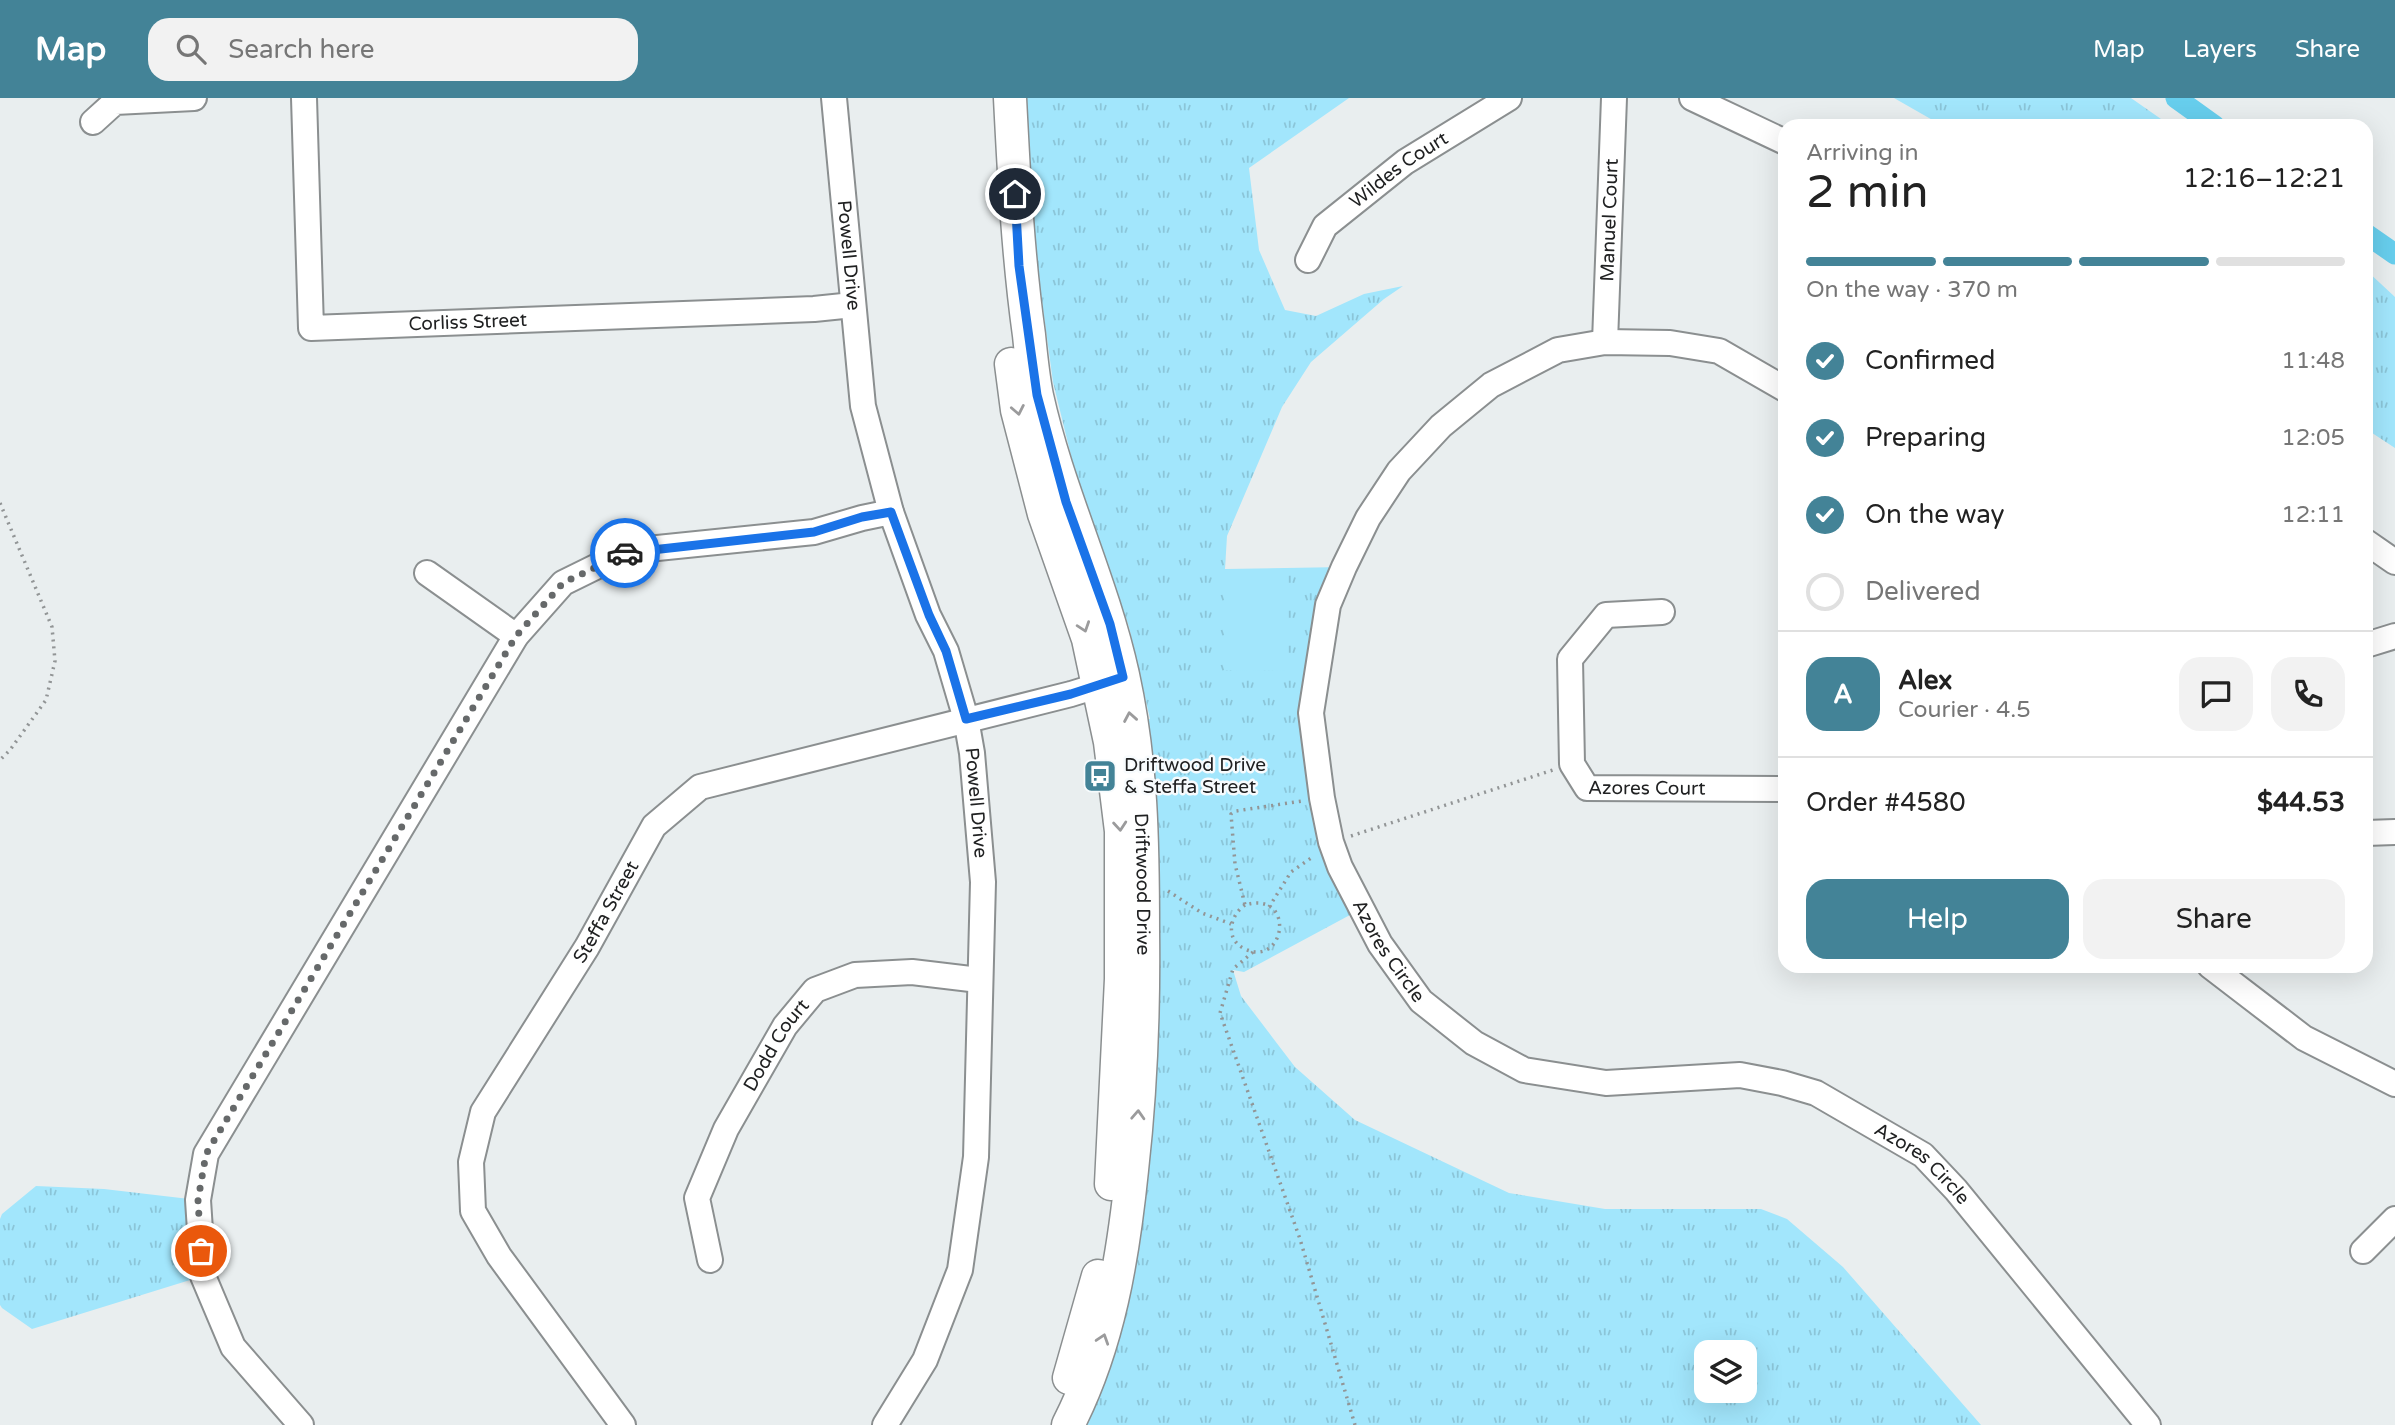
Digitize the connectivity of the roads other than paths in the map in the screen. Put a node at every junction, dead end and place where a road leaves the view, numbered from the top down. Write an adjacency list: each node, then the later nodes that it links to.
1 (194, 98): 9 (street)
2 (304, 98): 12 (street, Corliss Street)
3 (834, 98): 12 (street, Powell Drive)
4 (990, 98): 23 (street, Driftwood Drive, one-way to 23)
5 (1010, 98): 23 (street, Driftwood Drive)
6 (1509, 98): 11 (street, Wildes Court)
7 (1614, 98): 13 (street, Manuel Court)
8 (1692, 98): 10 (street)
9 (93, 122)
10 (1778, 139)
11 (1308, 260)
12 (853, 305): 15 (street, Powell Drive)
13 (1605, 342): 14 (street, Azores Circle); 39 (street, Azores Circle)
14 (1778, 385)
15 (891, 512): 20 (street); 24 (street, Powell Drive)
16 (2373, 547): 17 (street)
17 (2395, 562)
18 (427, 573): 20 (street)
19 (1662, 612): 25 (street, Azores Court)
20 (516, 636): 34 (street)
21 (2395, 636): 22 (street)
22 (2373, 643)
23 (1110, 682): 24 (street, Steffa Street); 37 (street, Driftwood Drive, one-way to 37); 38 (street, Driftwood Drive, one-way to 23)
24 (966, 719): 29 (street, Powell Drive); 35 (street, Steffa Street)
25 (1778, 789)
26 (2373, 832): 27 (street)
27 (2395, 832)
28 (2219, 973): 30 (street)
29 (979, 980): 33 (street, Dodd Court); 36 (street, Powell Drive)
30 (2395, 1084)
31 (2395, 1219): 32 (street)
32 (2363, 1251)
33 (710, 1260)
34 (301, 1425)
35 (623, 1425)
36 (885, 1425)
37 (1048, 1425)
38 (1068, 1425)
39 (2148, 1425)

